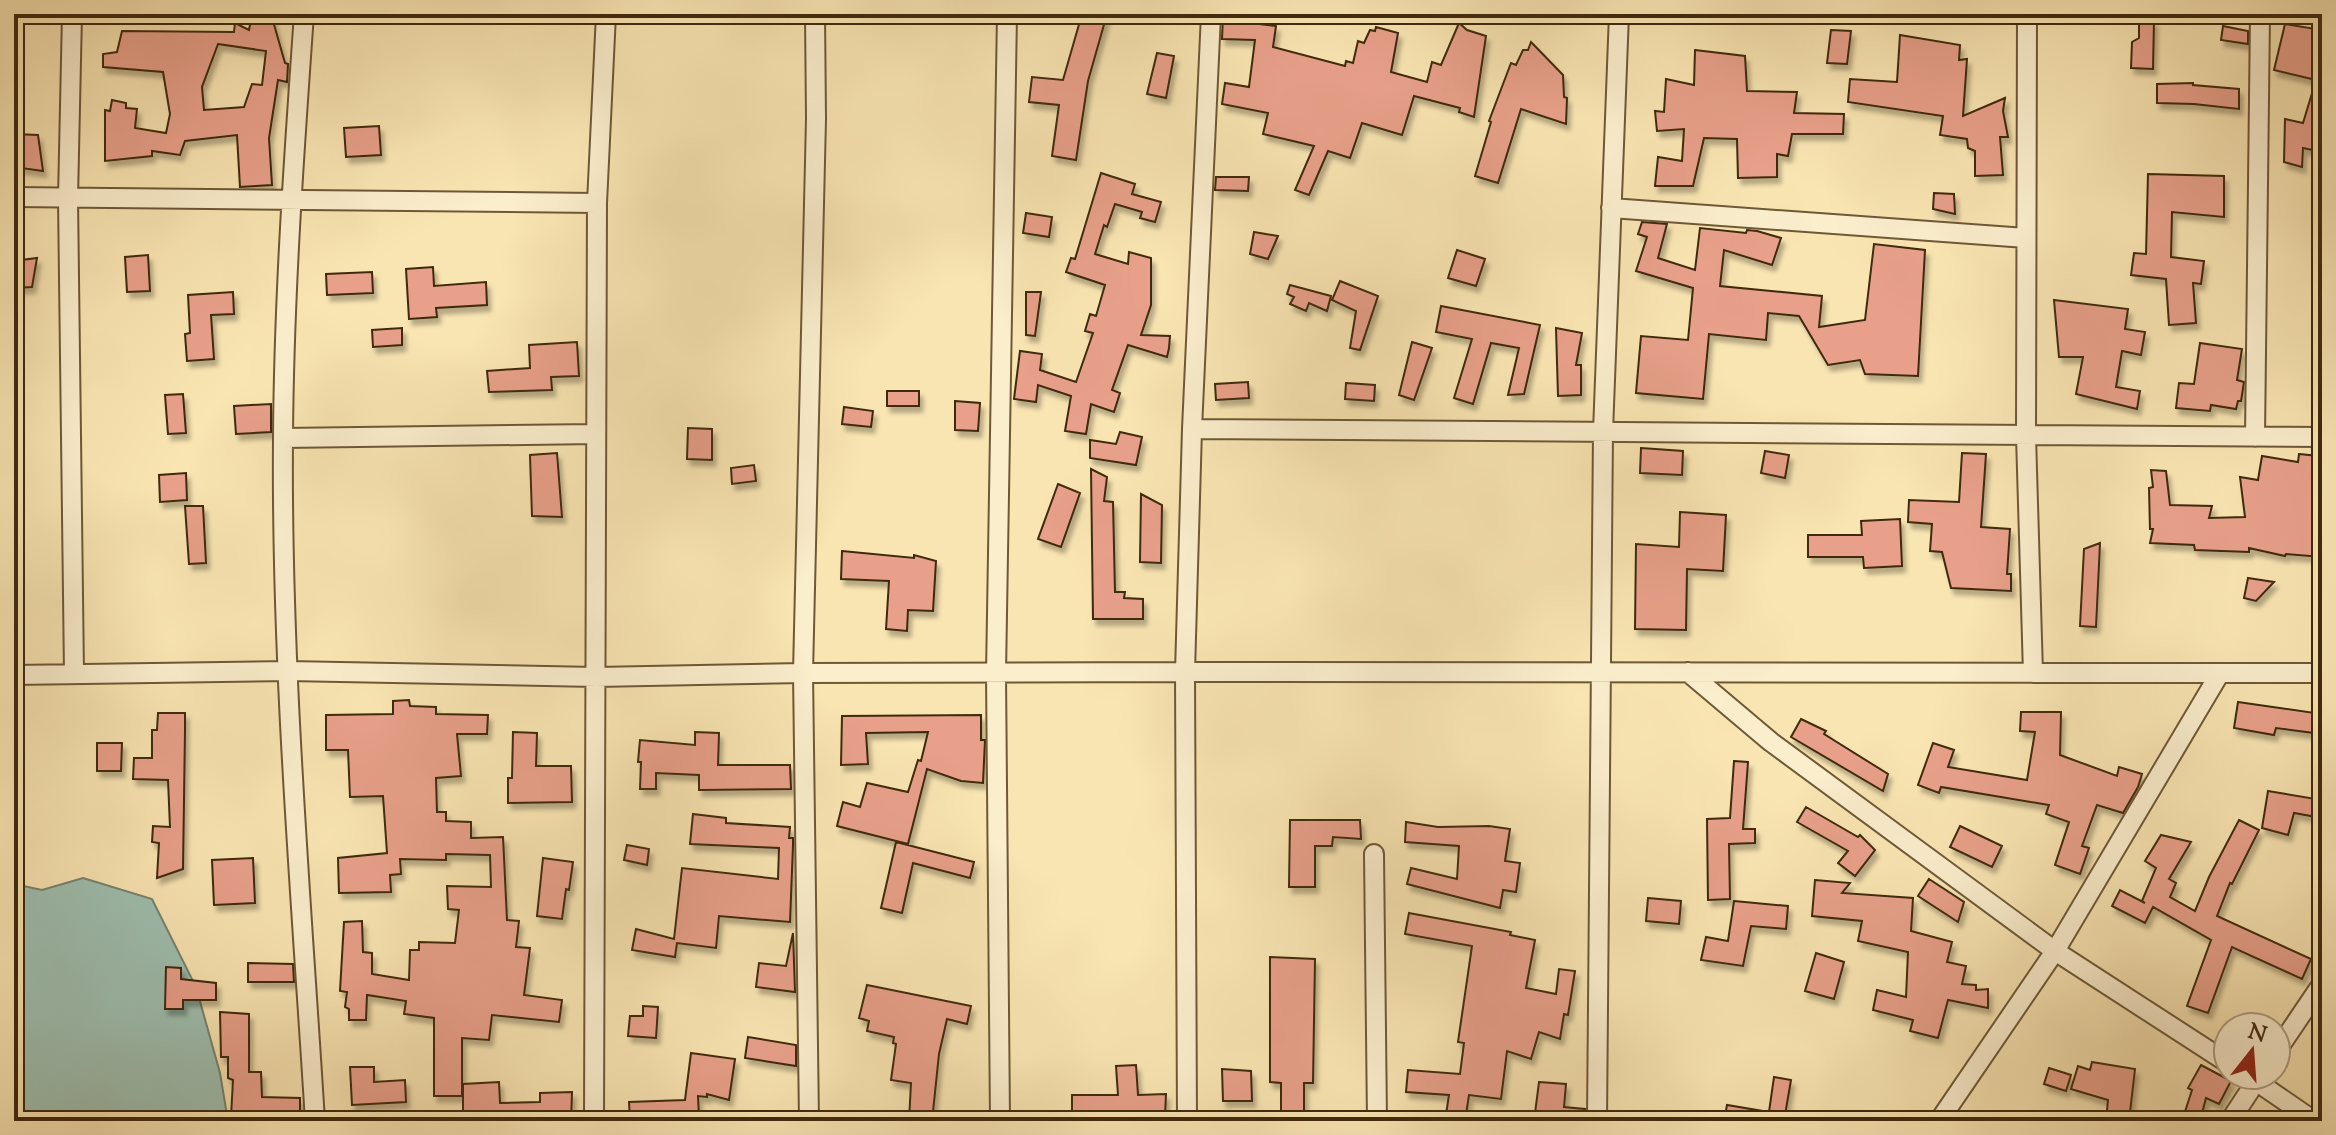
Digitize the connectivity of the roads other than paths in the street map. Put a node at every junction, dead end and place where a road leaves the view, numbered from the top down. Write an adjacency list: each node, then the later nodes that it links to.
1 (72, 14): 11 (street)
2 (304, 14): 12 (street)
3 (606, 14): 13 (street)
4 (815, 14): 27 (street)
5 (1007, 14): 32 (street)
6 (1211, 14): 16 (street)
7 (1619, 14): 14 (street)
8 (2027, 14): 15 (street)
9 (2260, 14): 20 (street)
10 (14, 197): 11 (street)
11 (68, 198): 12 (street); 31 (street)
12 (291, 201): 13 (street); 22 (street)
13 (597, 203): 18 (street)
14 (1611, 208): 15 (street); 17 (street)
15 (2026, 238): 19 (street)
16 (1192, 429): 17 (street); 24 (street)
17 (1603, 432): 19 (street); 25 (street)
18 (596, 434): 22 (street); 34 (street)
19 (2026, 436): 20 (street); 28 (street)
20 (2255, 437): 21 (street)
21 (2322, 437)
22 (283, 438): 23 (street)
23 (288, 671): 31 (street); 34 (street); 42 (street)
24 (1185, 672): 25 (street); 32 (street); 46 (street)
25 (1602, 672): 26 (street); 48 (street)
26 (1688, 672): 28 (street); 36 (street)
27 (803, 673): 32 (street); 34 (street); 44 (street)
28 (2033, 673): 29 (street)
29 (2220, 673): 30 (street); 36 (street)
30 (2322, 673)
31 (74, 674): 33 (street)
32 (996, 674): 45 (street)
33 (14, 675)
34 (596, 677): 43 (street)
35 (1374, 854): 47 (street)
36 (2055, 951): 39 (street); 49 (street)
37 (2322, 984): 38 (street)
38 (2292, 1028)
39 (2212, 1053)
40 (2247, 1091): 50 (street)
41 (2274, 1091): 51 (street)
42 (315, 1121)
43 (594, 1121)
44 (809, 1121)
45 (1000, 1121)
46 (1187, 1121)
47 (1377, 1121)
48 (1597, 1121)
49 (1939, 1121)
50 (2230, 1121)
51 (2314, 1121)

